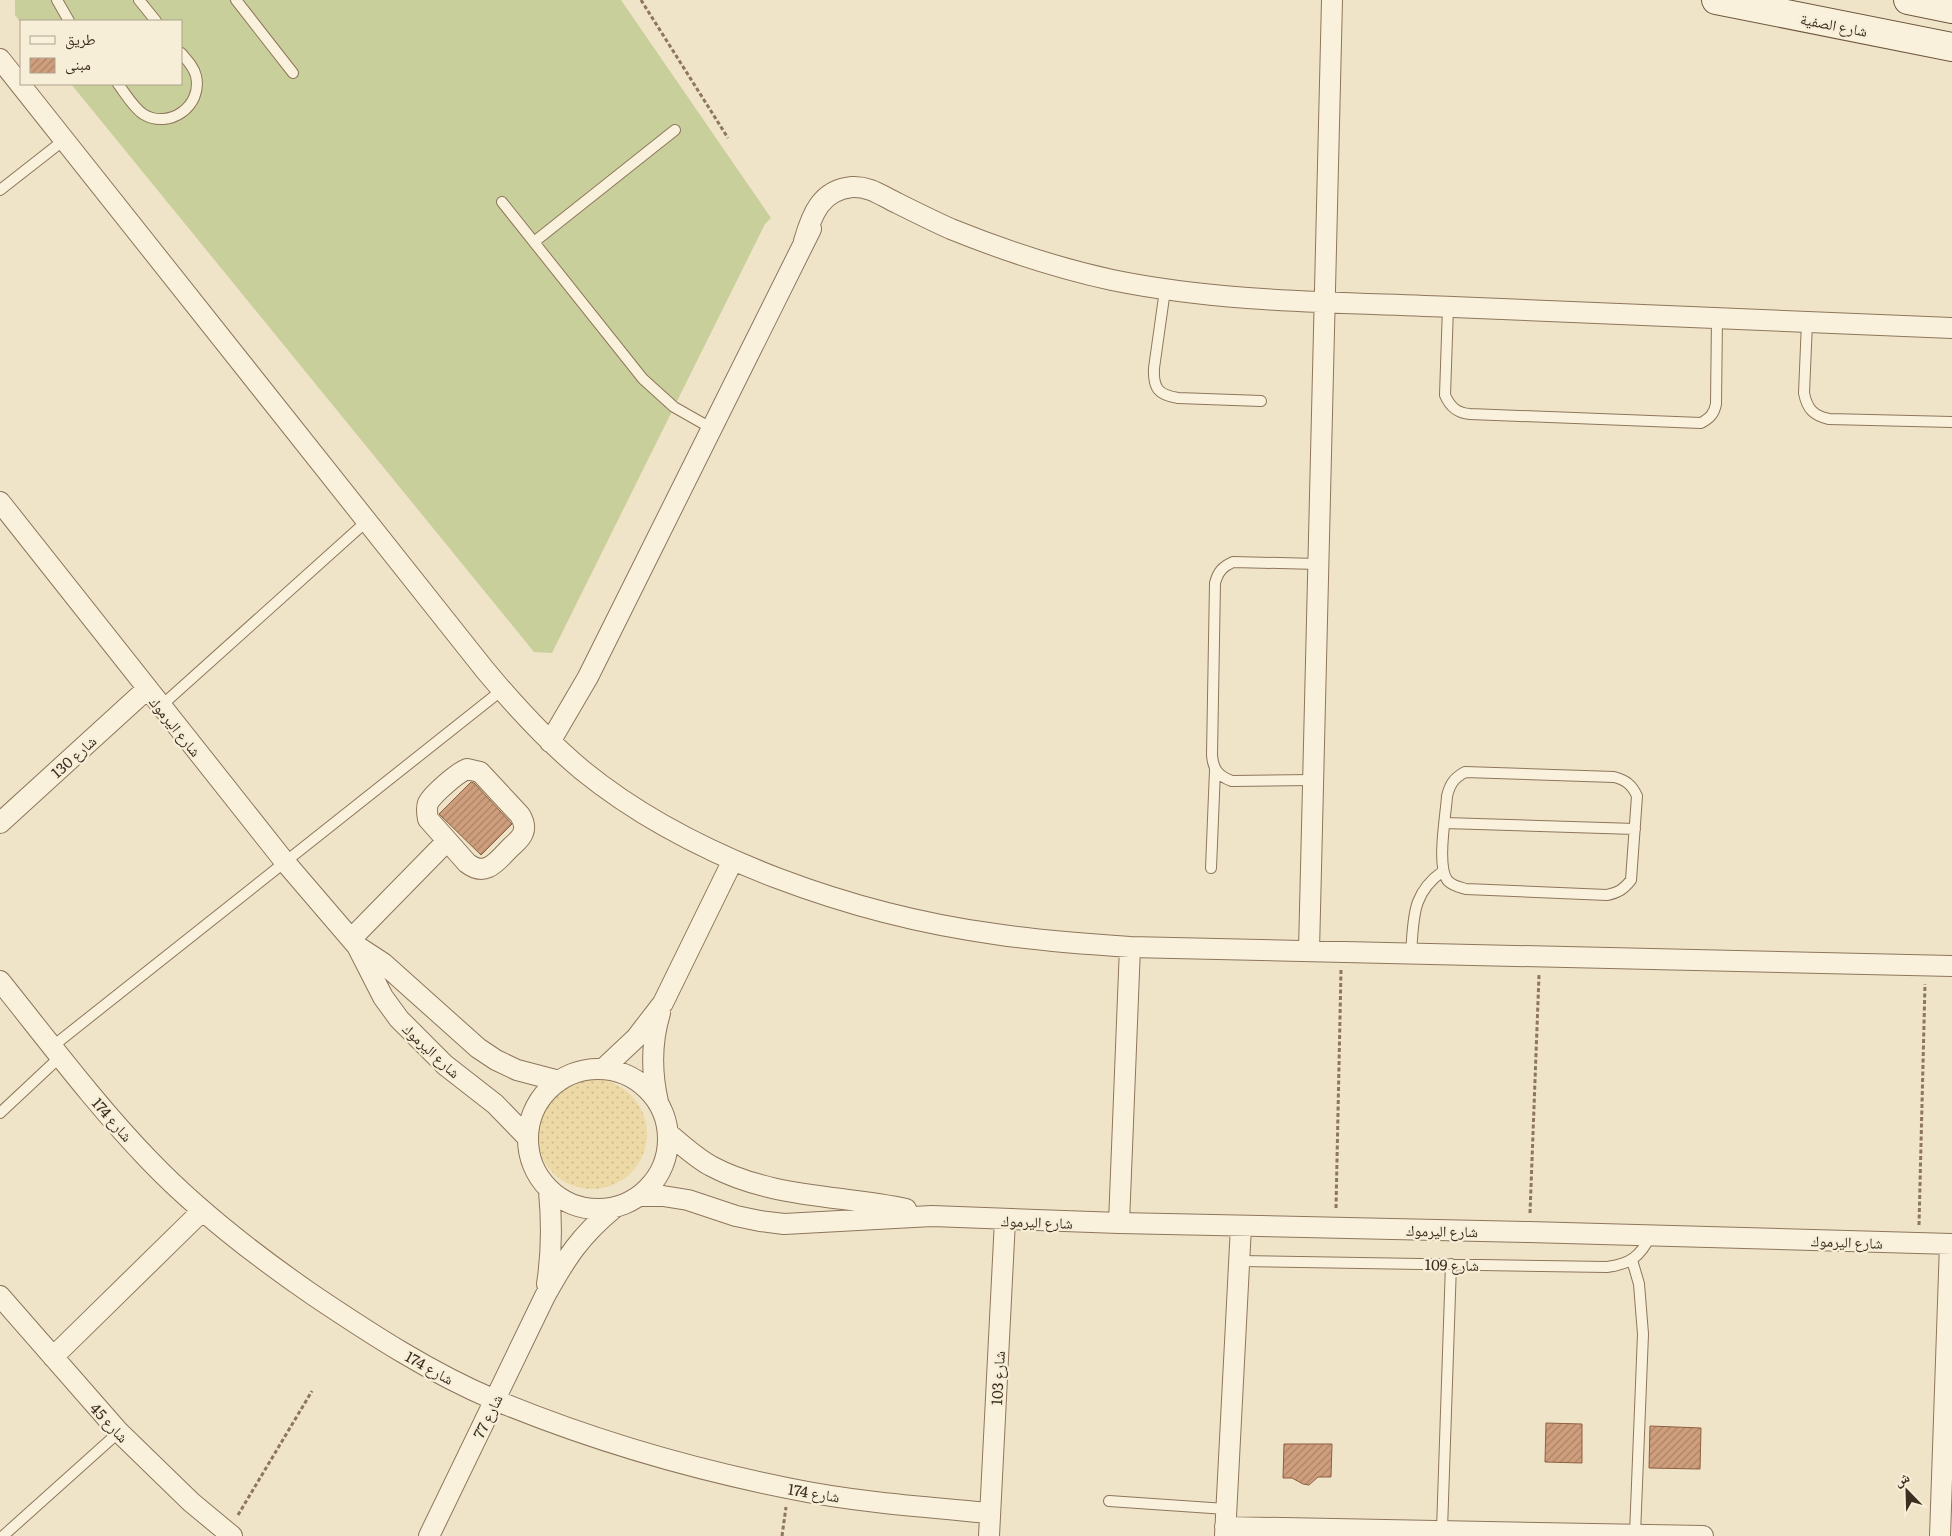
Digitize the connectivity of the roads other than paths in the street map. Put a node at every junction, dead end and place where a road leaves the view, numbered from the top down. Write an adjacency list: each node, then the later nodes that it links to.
1 (57, 0): 8 (lane)
2 (139, 0): 9 (lane)
3 (236, 0): 13 (lane)
4 (1332, 0): 23 (street)
5 (1716, 0): 10 (main road, شارع الصفية)
6 (1908, 0): 7 (main road)
7 (1952, 9)
8 (68, 20)
9 (155, 20)
10 (1952, 47)
11 (182, 54): 16 (lane)
12 (0, 59): 14 (street)
13 (293, 73)
14 (20, 84)
15 (21, 85): 18 (street)
16 (119, 85)
17 (675, 130): 21 (lane)
18 (64, 140): 19 (lane); 32 (street)
19 (0, 190)
20 (502, 202): 21 (lane)
21 (534, 242): 30 (lane)
22 (1164, 290): 23 (street); 28 (lane); 30 (street)
23 (1326, 302): 24 (street); 33 (street)
24 (1448, 307): 25 (street); 25 (lane)
25 (1717, 318): 26 (street)
26 (1807, 322): 27 (street); 29 (lane)
27 (1952, 328)
28 (1261, 400)
29 (1952, 422)
30 (711, 428): 37 (street)
31 (1, 504): 34 (street, شارع اليرموك)
32 (367, 521): 35 (street); 36 (lane)
33 (1318, 564): 38 (lane); 39 (street)
34 (147, 689): 36 (street, شارع اليرموك); 40 (street, شارع 130)
35 (502, 690): 37 (street); 45 (lane)
36 (161, 706): 45 (street, شارع اليرموك)
37 (550, 742): 44 (street)
38 (1215, 770): 39 (lane); 46 (lane)
39 (1312, 780): 50 (street)
40 (0, 823)
41 (1445, 823): 42 (lane); 42 (lane); 47 (lane)
42 (1635, 829): 47 (lane)
43 (447, 840): 43 (street); 48 (street)
44 (733, 860): 49 (street); 54 (street)
45 (285, 862): 48 (street, شارع اليرموك); 55 (lane)
46 (1211, 868)
47 (1443, 871): 51 (lane)
48 (354, 943): 57 (street, شارع اليرموك); 61 (street, شارع اليرموك)
49 (1130, 947): 50 (street); 68 (street)
50 (1309, 951): 51 (street)
51 (1410, 953): 52 (street)
52 (1952, 966)
53 (0, 982): 55 (street, شارع 174)
54 (663, 1003): 56 (street); 58 (street)
55 (57, 1051): 59 (lane); 65 (street, شارع 174)
56 (603, 1069): 57 (street); 58 (street)
57 (559, 1080): 61 (street)
58 (658, 1102): 60 (street)
59 (0, 1113)
60 (668, 1133): 63 (street); 66 (street, شارع اليرموك)
61 (527, 1138): 62 (street)
62 (549, 1190): 64 (street); 76 (street, شارع 77)
63 (639, 1196): 64 (street); 66 (street, شارع اليرموك)
64 (614, 1208): 76 (street, شارع 77)
65 (202, 1211): 77 (street); 78 (street, شارع 174)
66 (932, 1216): 67 (street, شارع اليرموك)
67 (1005, 1220): 68 (street, شارع اليرموك); 81 (street, شارع 103)
68 (1119, 1223): 69 (street, شارع اليرموك)
69 (1241, 1226): 70 (street, شارع اليرموك); 73 (street)
70 (1651, 1235): 71 (street, شارع اليرموك); 72 (lane)
71 (1951, 1244): 91 (street)
72 (1632, 1260): 74 (lane, شارع 109); 84 (lane)
73 (1240, 1261): 74 (lane, شارع 109); 82 (street)
74 (1451, 1264): 83 (lane)
75 (0, 1296): 77 (street, شارع 45)
76 (545, 1296): 78 (street, شارع 77)
77 (53, 1357): 79 (street, شارع 45)
78 (495, 1400): 81 (street, شارع 174); 87 (street, شارع 77)
79 (119, 1432): 85 (street, شارع 45); 86 (lane)
80 (1109, 1501): 82 (lane)
81 (990, 1513): 88 (street, شارع 103)
82 (1225, 1524): 83 (street)
83 (1453, 1532): 84 (street)
84 (1635, 1534): 89 (street)
85 (230, 1535)
86 (3, 1536)
87 (429, 1536)
88 (989, 1536)
89 (1694, 1536): 90 (street)
90 (1703, 1536)
91 (1940, 1536)

